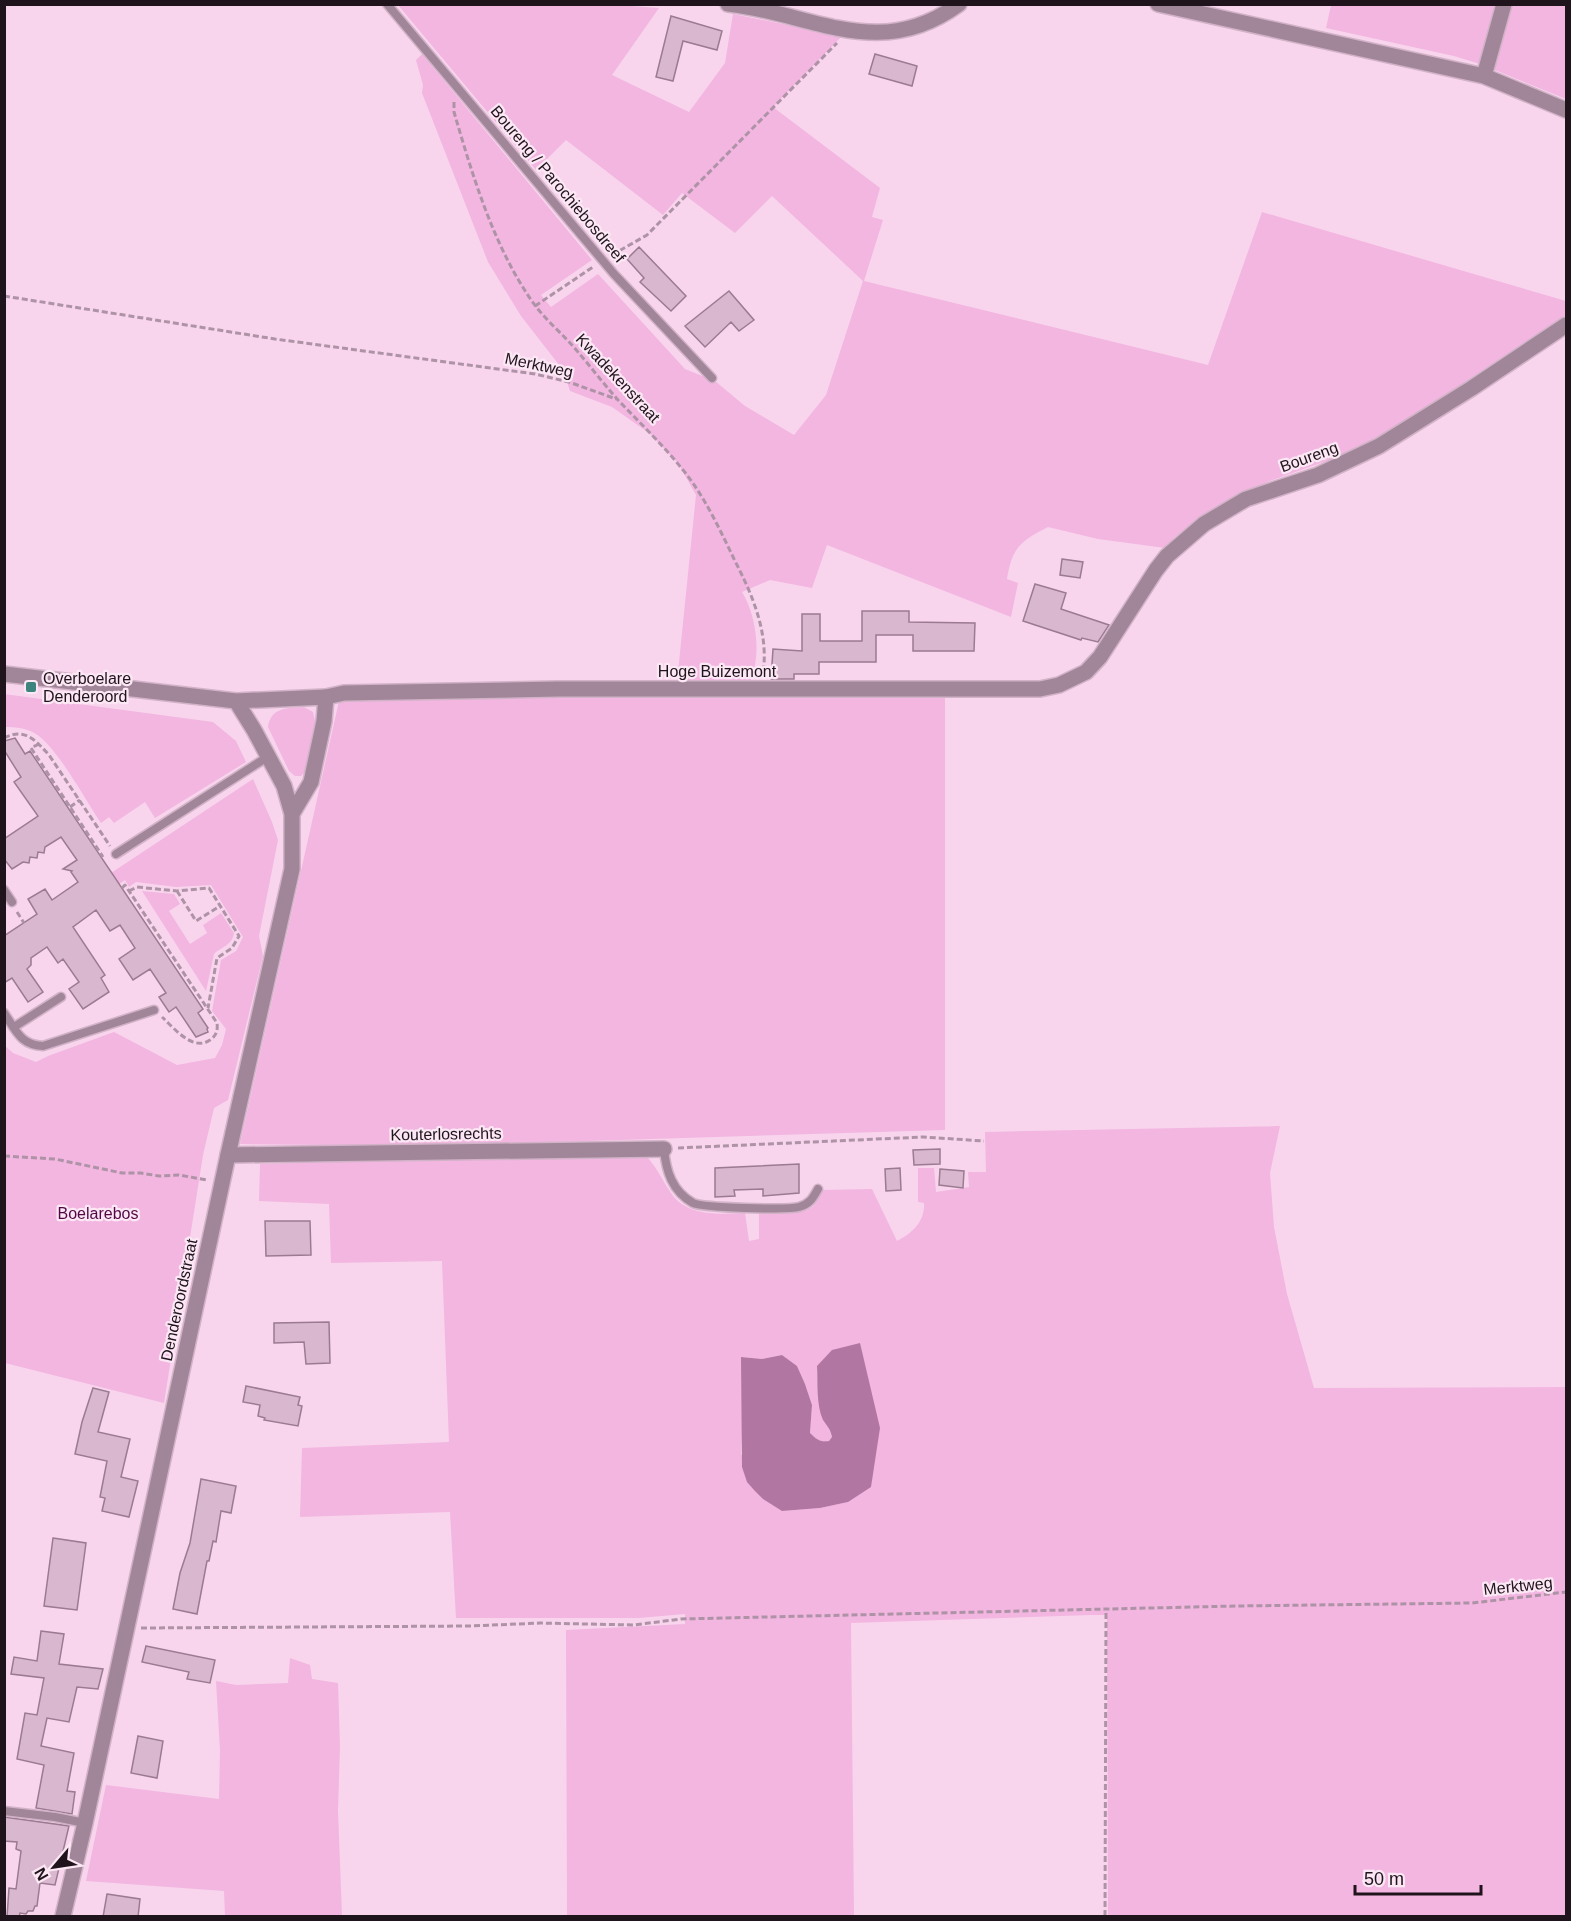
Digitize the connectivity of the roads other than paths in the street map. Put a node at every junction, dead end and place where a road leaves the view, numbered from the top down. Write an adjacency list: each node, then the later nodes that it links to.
1 (387, 4): 9 (lane, Boureng / Parochiebosdreef)
2 (728, 4): 3 (street)
3 (959, 4)
4 (1158, 4): 6 (street)
5 (1504, 4): 6 (street)
6 (1484, 76): 7 (street)
7 (1566, 110)
8 (1566, 325): 10 (street, Boureng)
9 (712, 378)
10 (1100, 657): 12 (street, Hoge Buizemont)
11 (4, 674): 13 (street, Hoge Buizemont)
12 (326, 697): 13 (street, Hoge Buizemont); 15 (street)
13 (236, 701): 14 (street, Denderoordstraat)
14 (269, 756): 15 (street, Denderoordstraat); 16 (lane)
15 (292, 814): 24 (street, Denderoordstraat)
16 (116, 854)
17 (4, 890): 18 (lane)
18 (12, 902)
19 (61, 997): 22 (lane)
20 (154, 1010): 22 (lane)
21 (4, 1013): 22 (lane)
22 (14, 1027)
23 (664, 1149): 24 (street, Kouterlosrechts); 25 (lane)
24 (228, 1155): 27 (street, Denderoordstraat)
25 (818, 1189)
26 (4, 1811): 27 (lane)
27 (85, 1823): 28 (street, Denderoordstraat)
28 (63, 1917)

